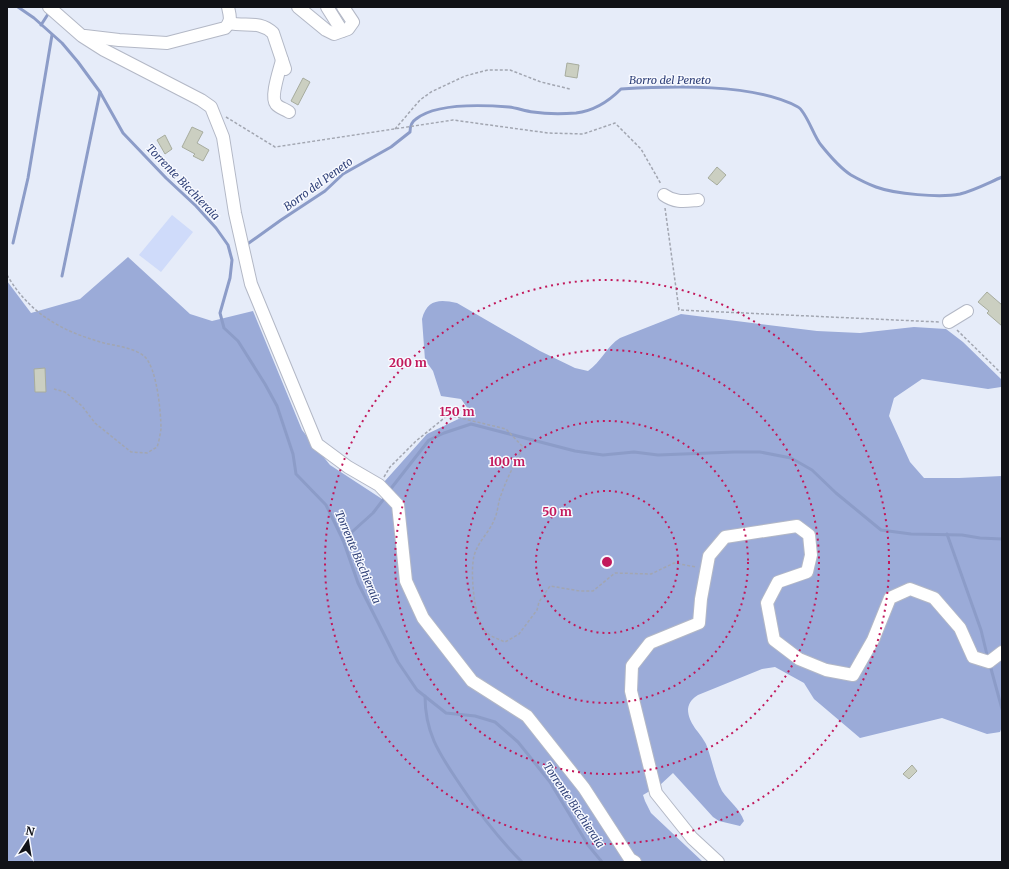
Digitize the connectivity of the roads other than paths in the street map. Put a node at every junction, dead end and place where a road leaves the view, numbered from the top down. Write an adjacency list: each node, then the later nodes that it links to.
1 (49, 7): 8 (street)
2 (228, 7): 6 (street)
3 (298, 7): 7 (street)
4 (327, 7): 7 (street)
5 (343, 7): 7 (street)
6 (229, 24): 8 (street); 9 (street)
7 (342, 31)
8 (82, 36): 15 (street)
9 (290, 112)
10 (664, 196): 11 (street)
11 (698, 200)
12 (967, 311): 13 (street)
13 (949, 322)
14 (1002, 652): 16 (street)
15 (635, 862)
16 (718, 862)

